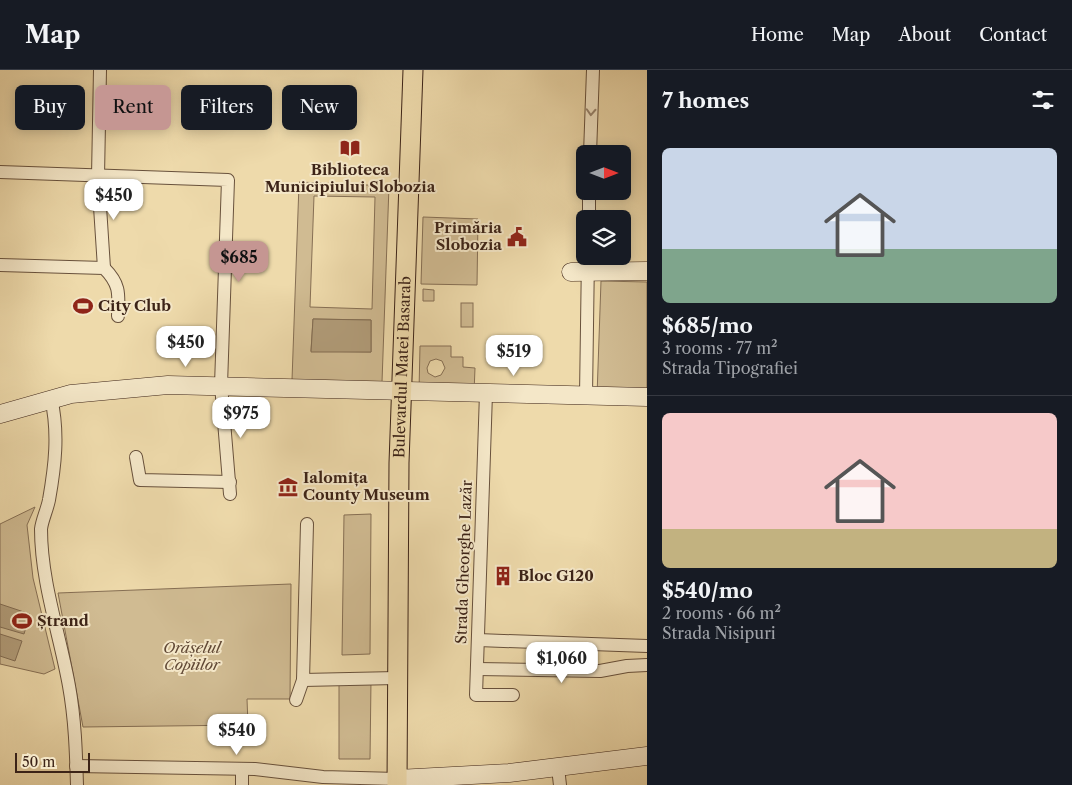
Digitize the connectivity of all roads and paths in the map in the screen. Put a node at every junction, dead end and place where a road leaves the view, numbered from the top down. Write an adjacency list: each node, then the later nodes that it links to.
1 (100, 70): 6 (street)
2 (413, 70): 13 (main road, Bulevardul Matei Basarab)
3 (593, 70): 4 (street, one-way to 4)
4 (590, 145)
5 (0, 172): 6 (street)
6 (98, 176): 9 (street); 12 (street)
7 (0, 265): 9 (street)
8 (582, 267): 10 (street); 15 (street)
9 (104, 268): 11 (street)
10 (647, 272)
11 (118, 316)
12 (221, 385): 13 (street); 17 (street); 19 (street)
13 (402, 390): 14 (street); 25 (main road, Bulevardul Matei Basarab)
14 (486, 393): 15 (street); 21 (street, Strada Gheorghe Lazăr)
15 (586, 396): 16 (street)
16 (647, 397)
17 (50, 398): 18 (street); 30 (street)
18 (0, 414)
19 (136, 457)
20 (307, 524): 26 (street)
21 (478, 640): 22 (street); 24 (street, Strada Gheorghe Lazăr)
22 (647, 646)
23 (647, 665): 24 (street)
24 (477, 669): 27 (street, Strada Gheorghe Lazăr)
25 (396, 678): 26 (street); 33 (main road, Bulevardul Matei Basarab)
26 (303, 680): 28 (street)
27 (514, 695)
28 (296, 700)
29 (647, 756): 32 (street)
30 (76, 766): 31 (street); 34 (street)
31 (242, 769): 33 (street); 35 (street)
32 (559, 777): 33 (street)
33 (397, 782)
34 (77, 785)
35 (242, 785)

